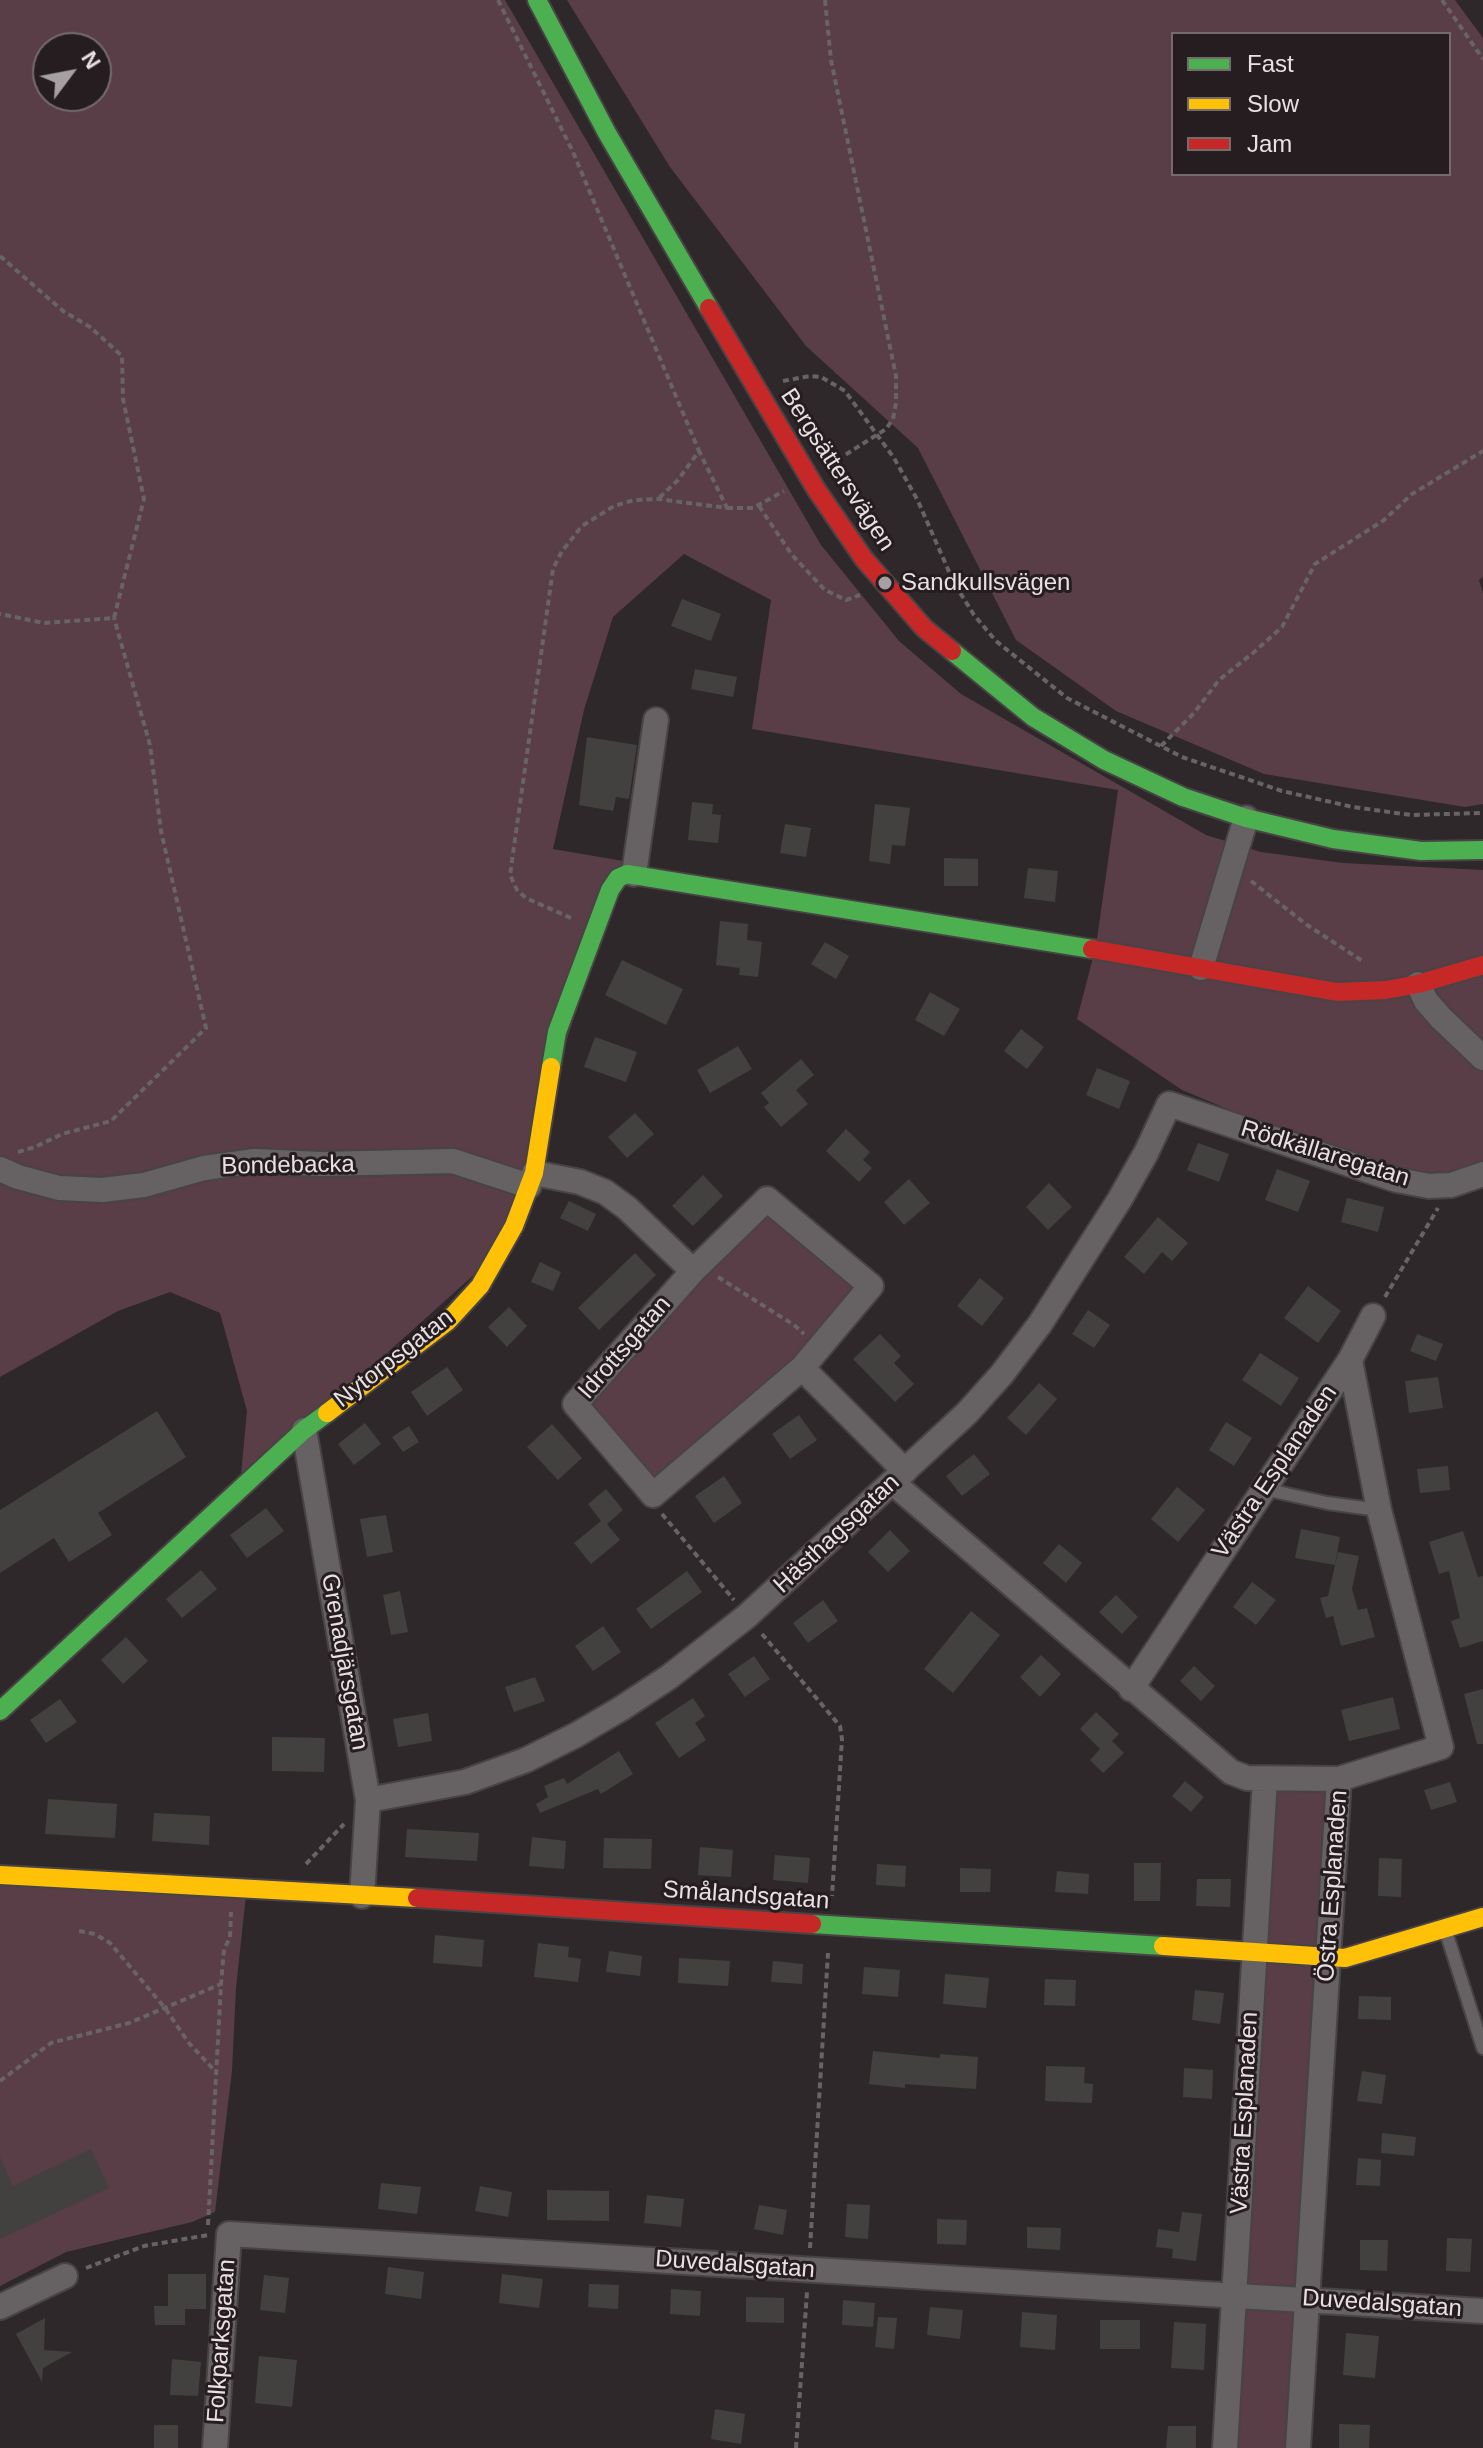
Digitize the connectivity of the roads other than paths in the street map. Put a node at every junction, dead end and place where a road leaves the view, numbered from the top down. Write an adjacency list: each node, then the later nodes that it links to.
1 (537, 0): 3 (street, Bergsättersvägen)
2 (656, 720): 5 (street)
3 (1246, 818): 4 (street, Bergsättersvägen); 7 (street)
4 (1483, 850)
5 (634, 874): 7 (street); 13 (street, Nytorpsgatan)
6 (1483, 965): 8 (street)
7 (1201, 968): 8 (street)
8 (1418, 984): 9 (street)
9 (1483, 1058)
10 (1169, 1104): 12 (street, Rödkällaregatan); 19 (street, Hästhagsgatan)
11 (6, 1161): 13 (street, Bondebacka)
12 (1483, 1174)
13 (532, 1179): 14 (street); 18 (street, Nytorpsgatan)
14 (696, 1267): 17 (street, Idrottsgatan); 17 (street, Idrottsgatan)
15 (1373, 1316): 16 (street, Västra Esplanaden)
16 (1350, 1360): 20 (street, Västra Esplanaden); 21 (street, Östra Esplanaden)
17 (802, 1368): 19 (street)
18 (304, 1430): 23 (street, Nytorpsgatan); 26 (street, Grenadjärsgatan)
19 (899, 1477): 22 (street); 26 (street, Hästhagsgatan)
20 (1264, 1489): 21 (lane); 22 (street, Västra Esplanaden)
21 (1379, 1510): 25 (street, Östra Esplanaden)
22 (1131, 1689): 24 (street)
23 (0, 1711)
24 (1265, 1779): 25 (street); 31 (street, Västra Esplanaden)
25 (1339, 1779): 32 (street, Östra Esplanaden)
26 (368, 1800): 28 (street, Grenadjärsgatan)
27 (0, 1876): 28 (street, Smålandsgatan)
28 (362, 1896): 31 (street, Smålandsgatan)
29 (1483, 1917): 30 (street, Smålandsgatan)
30 (1445, 1929): 32 (street, Smålandsgatan); 33 (lane)
31 (1255, 1952): 32 (street, Smålandsgatan); 36 (street, Västra Esplanaden)
32 (1327, 1957): 37 (street, Östra Esplanaden)
33 (1483, 2048)
34 (218, 2235): 36 (street, Duvedalsgatan); 40 (street, Folkparksgatan)
35 (65, 2276): 38 (street)
36 (1235, 2294): 37 (street, Duvedalsgatan); 41 (street, Västra Esplanaden)
37 (1306, 2298): 39 (street, Duvedalsgatan); 42 (street, Östra Esplanaden)
38 (0, 2307)
39 (1483, 2311)
40 (215, 2448)
41 (1225, 2448)
42 (1298, 2448)

